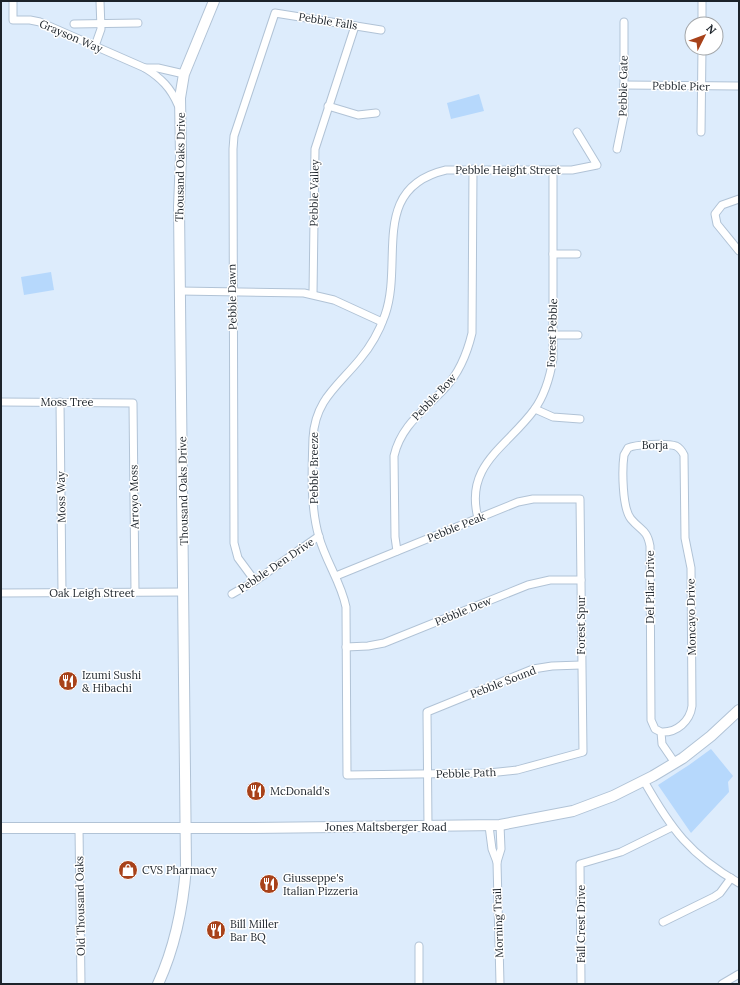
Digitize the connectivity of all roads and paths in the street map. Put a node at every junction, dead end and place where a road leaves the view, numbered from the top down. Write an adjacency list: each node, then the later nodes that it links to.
1 (13, 1): 13 (street, Grayson Way)
2 (100, 1): 10 (street)
3 (214, 1): 16 (main road, Thousand Oaks Drive)
4 (702, 1): 6 (street)
5 (274, 13): 11 (street, Pebble Falls); 34 (street, Pebble Dawn)
6 (702, 16)
7 (624, 22): 17 (street, Pebble Gate)
8 (138, 23): 10 (street)
9 (74, 24): 10 (street)
10 (101, 25): 13 (street)
11 (355, 26): 12 (street, Pebble Falls); 20 (street, Pebble Valley)
12 (381, 30)
13 (95, 46): 15 (street, Grayson Way)
14 (702, 56): 18 (street)
15 (145, 68): 16 (street, Grayson Way); 21 (street, Grayson Way)
16 (184, 74): 21 (main road, Thousand Oaks Drive)
17 (624, 85): 18 (street, Pebble Pier); 25 (street, Pebble Gate)
18 (701, 86): 19 (street, Pebble Pier); 24 (street)
19 (739, 86)
20 (328, 106): 22 (street); 35 (street, Pebble Valley)
21 (180, 110): 33 (main road, Thousand Oaks Drive)
22 (376, 113)
23 (577, 132): 27 (street, Pebble Height Street)
24 (701, 132)
25 (617, 149)
26 (473, 169): 27 (street, Pebble Height Street); 28 (street, Pebble Height Street); 49 (street, Pebble Bow)
27 (553, 170): 31 (street, Forest Pebble)
28 (414, 185): 36 (street, Pebble Breeze)
29 (739, 198): 30 (street)
30 (739, 251)
31 (553, 254): 32 (street); 37 (street, Forest Pebble)
32 (577, 254)
33 (180, 291): 34 (street); 54 (main road, Thousand Oaks Drive)
34 (232, 292): 35 (street); 52 (street, Pebble Dawn)
35 (313, 294): 36 (street)
36 (382, 322): 48 (street, Pebble Breeze)
37 (553, 335): 38 (street); 42 (street, Forest Pebble)
38 (578, 335)
39 (1, 402): 40 (street, Moss Tree)
40 (60, 402): 41 (street, Moss Tree); 56 (street, Moss Way)
41 (133, 402): 53 (street, Arroyo Moss)
42 (535, 409): 43 (street); 47 (street, Forest Pebble)
43 (580, 419)
44 (628, 448): 45 (street, Borja); 61 (street, Del Pilar Drive)
45 (681, 450): 61 (street, Moncayo Drive)
46 (580, 499): 47 (street, Pebble Peak); 51 (street, Forest Spur)
47 (478, 518): 49 (street, Pebble Peak)
48 (319, 536): 50 (street, Pebble Breeze); 52 (street, Pebble Den Drive)
49 (397, 551): 50 (street, Pebble Peak)
50 (336, 576): 58 (street, Pebble Breeze)
51 (581, 580): 58 (street, Pebble Dew); 59 (street, Forest Spur)
52 (255, 582): 57 (street, Pebble Den Drive)
53 (135, 592): 54 (street, Oak Leigh Street); 56 (street, Oak Leigh Street)
54 (184, 592): 73 (main road, Thousand Oaks Drive)
55 (1, 593): 56 (street, Oak Leigh Street)
56 (62, 593)
57 (232, 594)
58 (346, 647): 64 (street, Pebble Breeze)
59 (581, 665): 62 (street, Forest Spur); 65 (street, Pebble Sound)
60 (739, 710): 63 (main road, Jones Maltsberger Road)
61 (661, 732): 63 (street)
62 (582, 752): 65 (street, Pebble Path)
63 (675, 763): 66 (main road, Jones Maltsberger Road)
64 (347, 775): 65 (street, Pebble Path)
65 (428, 775): 69 (street)
66 (644, 781): 67 (main road, Jones Maltsberger Road); 70 (street)
67 (500, 825): 68 (main road, Jones Maltsberger Road); 74 (street, Morning Trail)
68 (489, 826): 69 (main road, Jones Maltsberger Road); 74 (street, Morning Trail)
69 (428, 827): 73 (main road, Jones Maltsberger Road)
70 (672, 827): 75 (street); 84 (street, Fall Crest Drive)
71 (1, 828): 72 (main road, Jones Maltsberger Road)
72 (79, 828): 73 (main road, Jones Maltsberger Road); 80 (street, Old Thousand Oaks)
73 (186, 828): 81 (main road, Thousand Oaks Drive)
74 (497, 862): 83 (street, Morning Trail)
75 (731, 878): 76 (street); 77 (street)
76 (739, 883)
77 (663, 922)
78 (419, 946): 82 (street)
79 (739, 974): 85 (street)
80 (81, 984)
81 (158, 984)
82 (419, 984)
83 (500, 984)
84 (581, 984)
85 (722, 984)

